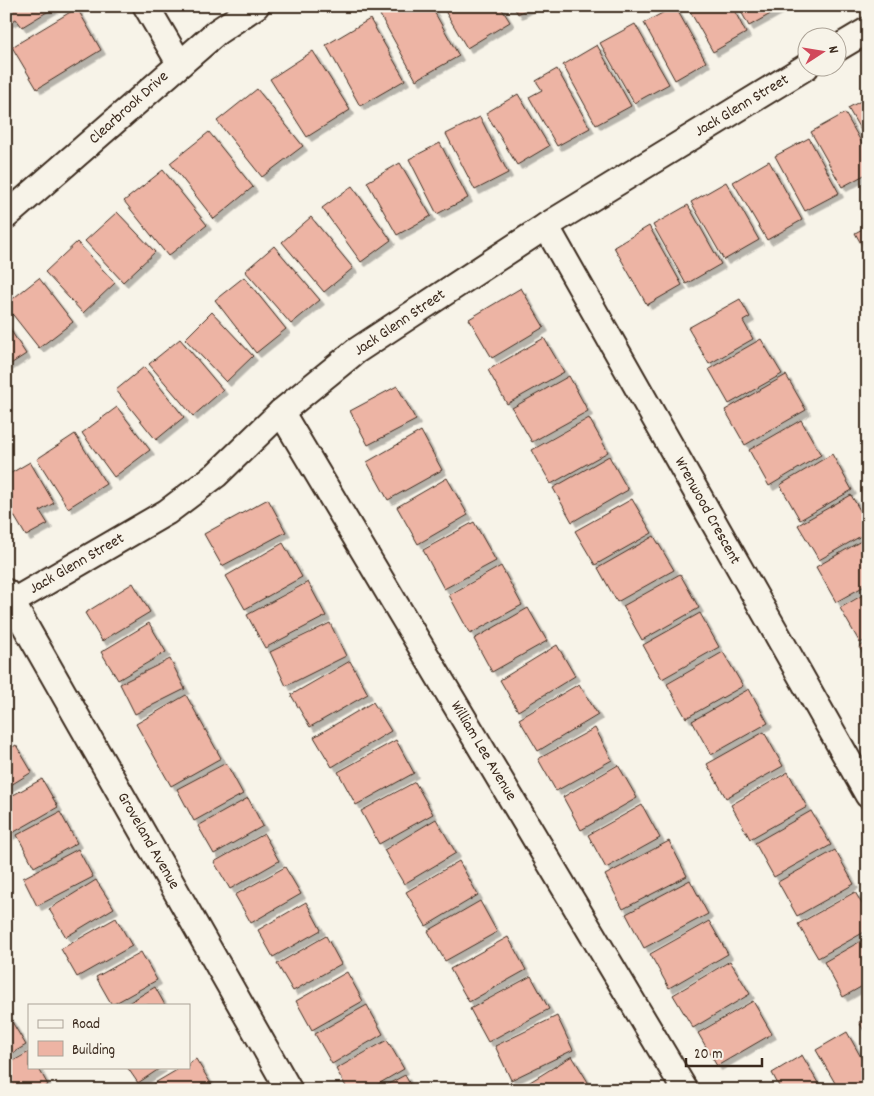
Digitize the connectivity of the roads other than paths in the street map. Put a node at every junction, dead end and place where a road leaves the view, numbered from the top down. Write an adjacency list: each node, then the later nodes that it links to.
1 (146, 6): 5 (street)
2 (256, 6): 5 (street, Clearbrook Drive)
3 (868, 30): 4 (street)
4 (846, 43)
5 (180, 64): 7 (street, Clearbrook Drive)
6 (796, 73): 8 (street, Jack Glenn Street)
7 (6, 216)
8 (546, 226): 9 (street, Jack Glenn Street); 11 (street, Wrenwood Crescent)
9 (281, 412): 10 (street, Jack Glenn Street); 13 (street, William Lee Avenue)
10 (9, 597): 12 (street, Groveland Avenue)
11 (868, 796)
12 (289, 1090)
13 (686, 1090)

